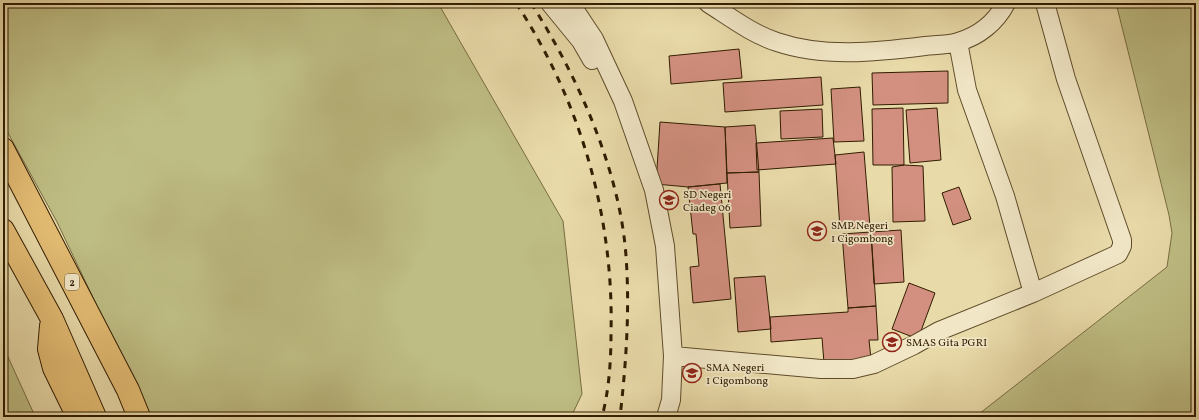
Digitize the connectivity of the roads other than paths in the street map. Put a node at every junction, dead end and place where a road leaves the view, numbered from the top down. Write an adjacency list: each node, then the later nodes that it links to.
1 (550, 3): 7 (street)
2 (570, 3): 7 (street)
3 (708, 3): 6 (street)
4 (1006, 3): 6 (street)
5 (1045, 3): 10 (street)
6 (958, 42): 10 (street)
7 (634, 135): 12 (street)
8 (3, 149): 15 (highway, 2)
9 (3, 230): 11 (highway)
10 (1033, 293): 12 (street)
11 (52, 319): 13 (highway); 14 (highway)
12 (673, 356): 16 (street)
13 (78, 417)
14 (95, 417)
15 (139, 417)
16 (666, 417)

